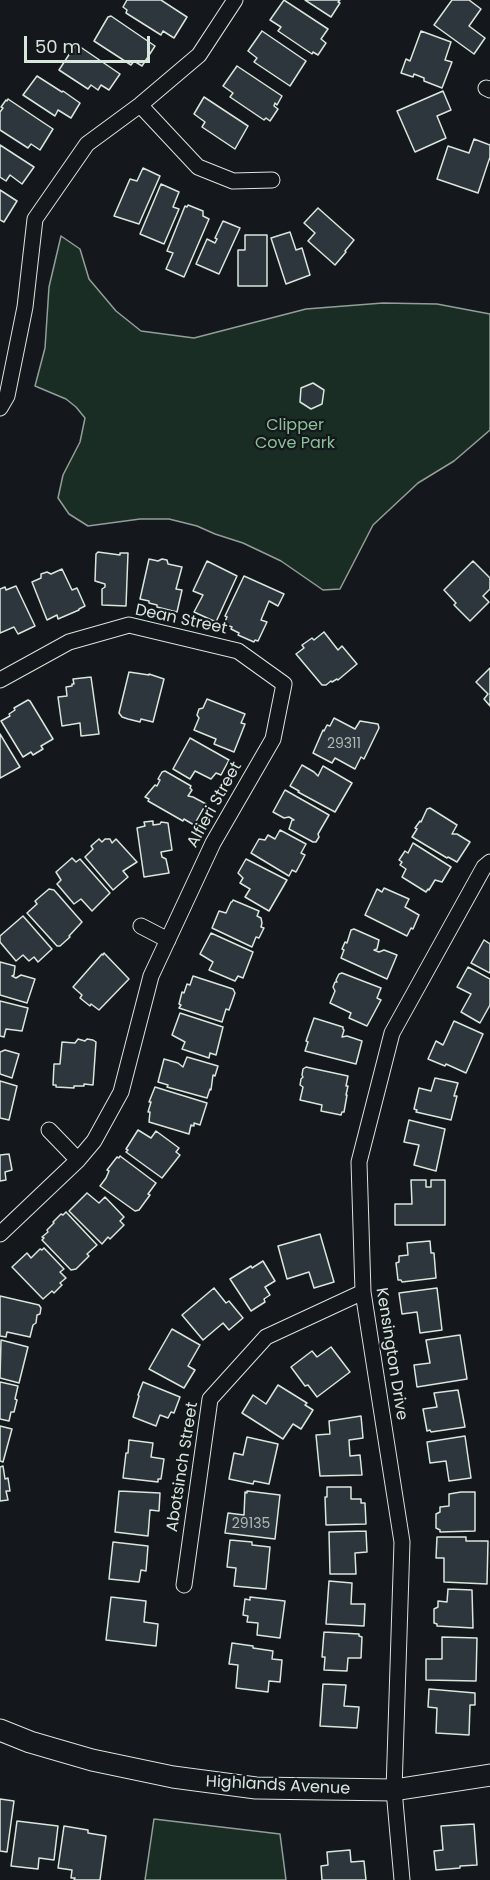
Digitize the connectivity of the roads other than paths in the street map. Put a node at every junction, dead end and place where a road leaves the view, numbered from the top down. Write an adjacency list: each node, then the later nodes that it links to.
1 (235, 0): 2 (street)
2 (140, 105): 3 (street); 4 (street)
3 (272, 180)
4 (0, 408)
5 (0, 680): 6 (street, Dean Street)
6 (284, 684): 9 (street, Alfieri Street)
7 (488, 867): 13 (street, Kensington Drive)
8 (141, 926): 9 (street)
9 (168, 940): 11 (street, Alfieri Street)
10 (49, 1130): 11 (street)
11 (78, 1160): 12 (street, Alfieri Street)
12 (0, 1234)
13 (363, 1292): 14 (street, Abotsinch Street); 17 (street, Kensington Drive)
14 (184, 1585)
15 (0, 1730): 17 (main road, Highlands Avenue)
16 (490, 1774): 17 (main road, Highlands Avenue)
17 (394, 1790): 18 (street, Kensington Drive)
18 (402, 1880)

